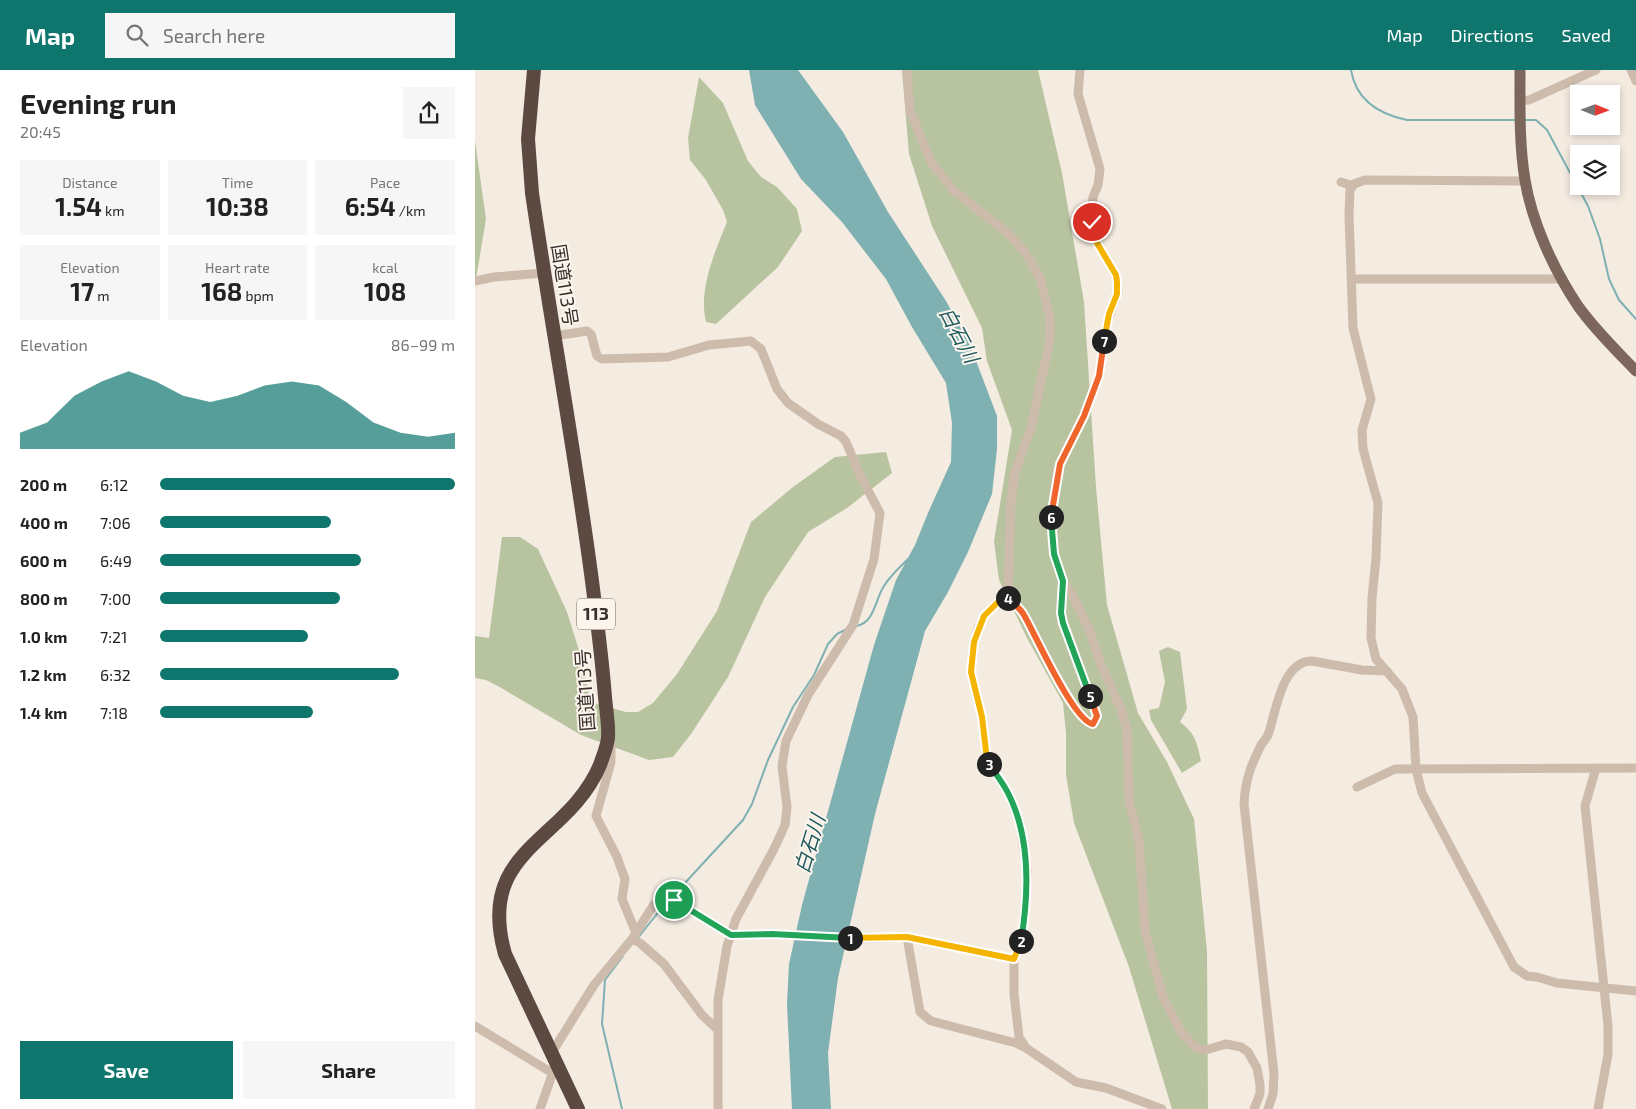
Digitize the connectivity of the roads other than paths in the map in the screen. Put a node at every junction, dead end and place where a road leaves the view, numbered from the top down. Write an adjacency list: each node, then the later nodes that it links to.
1 (534, 70): 12 (highway, 国道113号 / 113)
2 (907, 70): 19 (street)
3 (1080, 70): 18 (street)
4 (1520, 70): 8 (main road)
5 (1596, 70): 8 (street)
6 (1631, 70): 7 (street)
7 (1636, 81)
8 (1520, 101): 9 (main road)
9 (1525, 181): 11 (street); 14 (main road)
10 (1341, 182): 11 (street)
11 (1353, 186): 13 (street)
12 (544, 273): 15 (street); 16 (highway, 国道113号 / 113)
13 (1351, 279): 14 (street); 20 (street)
14 (1563, 279): 17 (main road)
15 (475, 281)
16 (554, 336): 21 (highway, 国道113号 / 113); 26 (street)
17 (1636, 371)
18 (1063, 581): 19 (street); 41 (street)
19 (1005, 595): 29 (street)
20 (1387, 671): 22 (street); 42 (street)
21 (608, 737): 28 (street); 35 (highway, 国道113号 / 113)
22 (1416, 768): 23 (street); 25 (street); 30 (street)
23 (1596, 768): 24 (street); 30 (street)
24 (1636, 768)
25 (1357, 787)
26 (731, 935): 27 (street); 28 (street); 33 (street)
27 (907, 937): 29 (street); 34 (street)
28 (635, 939): 33 (street); 35 (street)
29 (1014, 959): 34 (street)
30 (1604, 986): 31 (street); 43 (street)
31 (1636, 991)
32 (475, 1026): 36 (street)
33 (718, 1030): 39 (street)
34 (1026, 1048): 40 (street)
35 (551, 1054): 36 (highway, 国道113号 / 113)
36 (558, 1068): 37 (street); 38 (highway, 国道113号 / 113)
37 (540, 1109)
38 (578, 1109)
39 (718, 1109)
40 (1162, 1109)
41 (1254, 1109)
42 (1268, 1109)
43 (1598, 1109)

